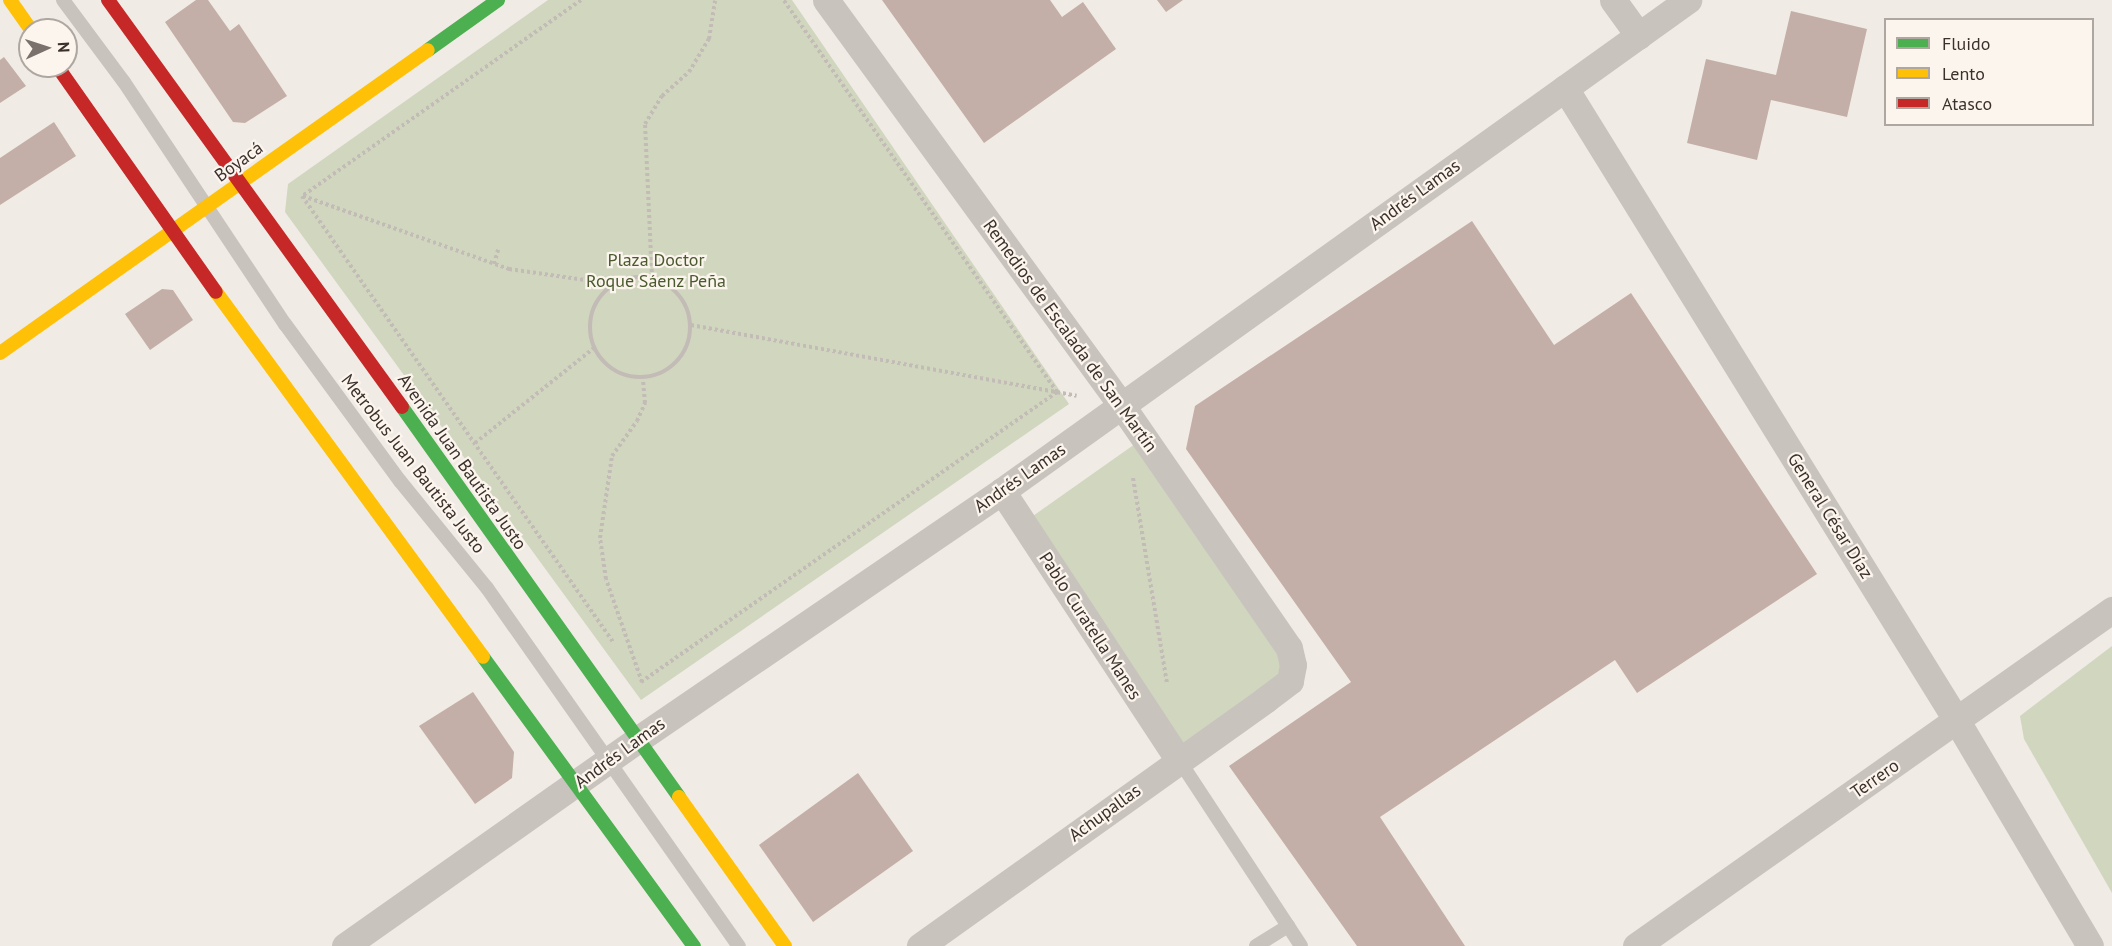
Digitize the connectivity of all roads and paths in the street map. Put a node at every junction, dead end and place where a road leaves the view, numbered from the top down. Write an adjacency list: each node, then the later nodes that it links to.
1 (10, 0): 11 (main road)
2 (63, 0): 18 (lane, Metrobus Juan Bautista Justo)
3 (108, 0): 15 (main road, Avenida Juan Bautista Justo)
4 (498, 0): 15 (main road, Boyacá)
5 (581, 0): 16 (path)
6 (715, 0): 22 (path)
7 (784, 0): 28 (path)
8 (826, 0): 29 (street, Remedios de Escalada de San Martín)
9 (1613, 0): 12 (street)
10 (1688, 0): 12 (street, Andrés Lamas)
11 (23, 18)
12 (1639, 36): 14 (street, Andrés Lamas)
13 (65, 78): 19 (main road)
14 (1565, 88): 29 (street, Andrés Lamas); 39 (street, General César Díaz)
15 (241, 182): 18 (main road, Boyacá); 40 (main road, Avenida Juan Bautista Justo)
16 (302, 196): 17 (path); 21 (path); 30 (path)
17 (295, 198)
18 (206, 207): 19 (main road, Boyacá); 42 (lane, Metrobus Juan Bautista Justo)
19 (172, 231): 26 (main road, Boyacá); 43 (main road)
20 (498, 250): 21 (path)
21 (494, 264): 23 (path)
22 (652, 278): 23 (path); 24 (path)
23 (613, 284): 25 (path)
24 (691, 325): 27 (path); 28 (path)
25 (594, 348): 27 (path); 30 (path)
26 (0, 353)
27 (643, 379): 37 (path)
28 (1057, 392): 29 (path); 37 (path)
29 (1122, 406): 32 (street, Andrés Lamas); 36 (street, Remedios de Escalada de San Martín)
30 (475, 443): 34 (path)
31 (1131, 465): 38 (path)
32 (1002, 491): 40 (street, Andrés Lamas); 41 (street, Pablo Curatella Manes)
33 (2112, 610): 39 (street, Terrero)
34 (616, 645)
35 (629, 665): 37 (path)
36 (1290, 681): 41 (street, Achupallas)
37 (642, 684): 40 (path)
38 (1167, 689)
39 (1957, 721): 52 (street, Terrero); 53 (street, General César Díaz)
40 (637, 740): 42 (street, Andrés Lamas); 48 (main road, Avenida Juan Bautista Justo)
41 (1179, 760): 44 (lane); 49 (street, Achupallas)
42 (606, 762): 43 (street, Andrés Lamas); 47 (lane, Metrobus Juan Bautista Justo)
43 (578, 784): 45 (street, Andrés Lamas); 46 (main road)
44 (1288, 926): 50 (lane); 51 (lane)
45 (345, 946)
46 (694, 946)
47 (739, 946)
48 (785, 946)
49 (921, 946)
50 (1256, 946)
51 (1301, 946)
52 (1636, 946)
53 (2090, 946)

